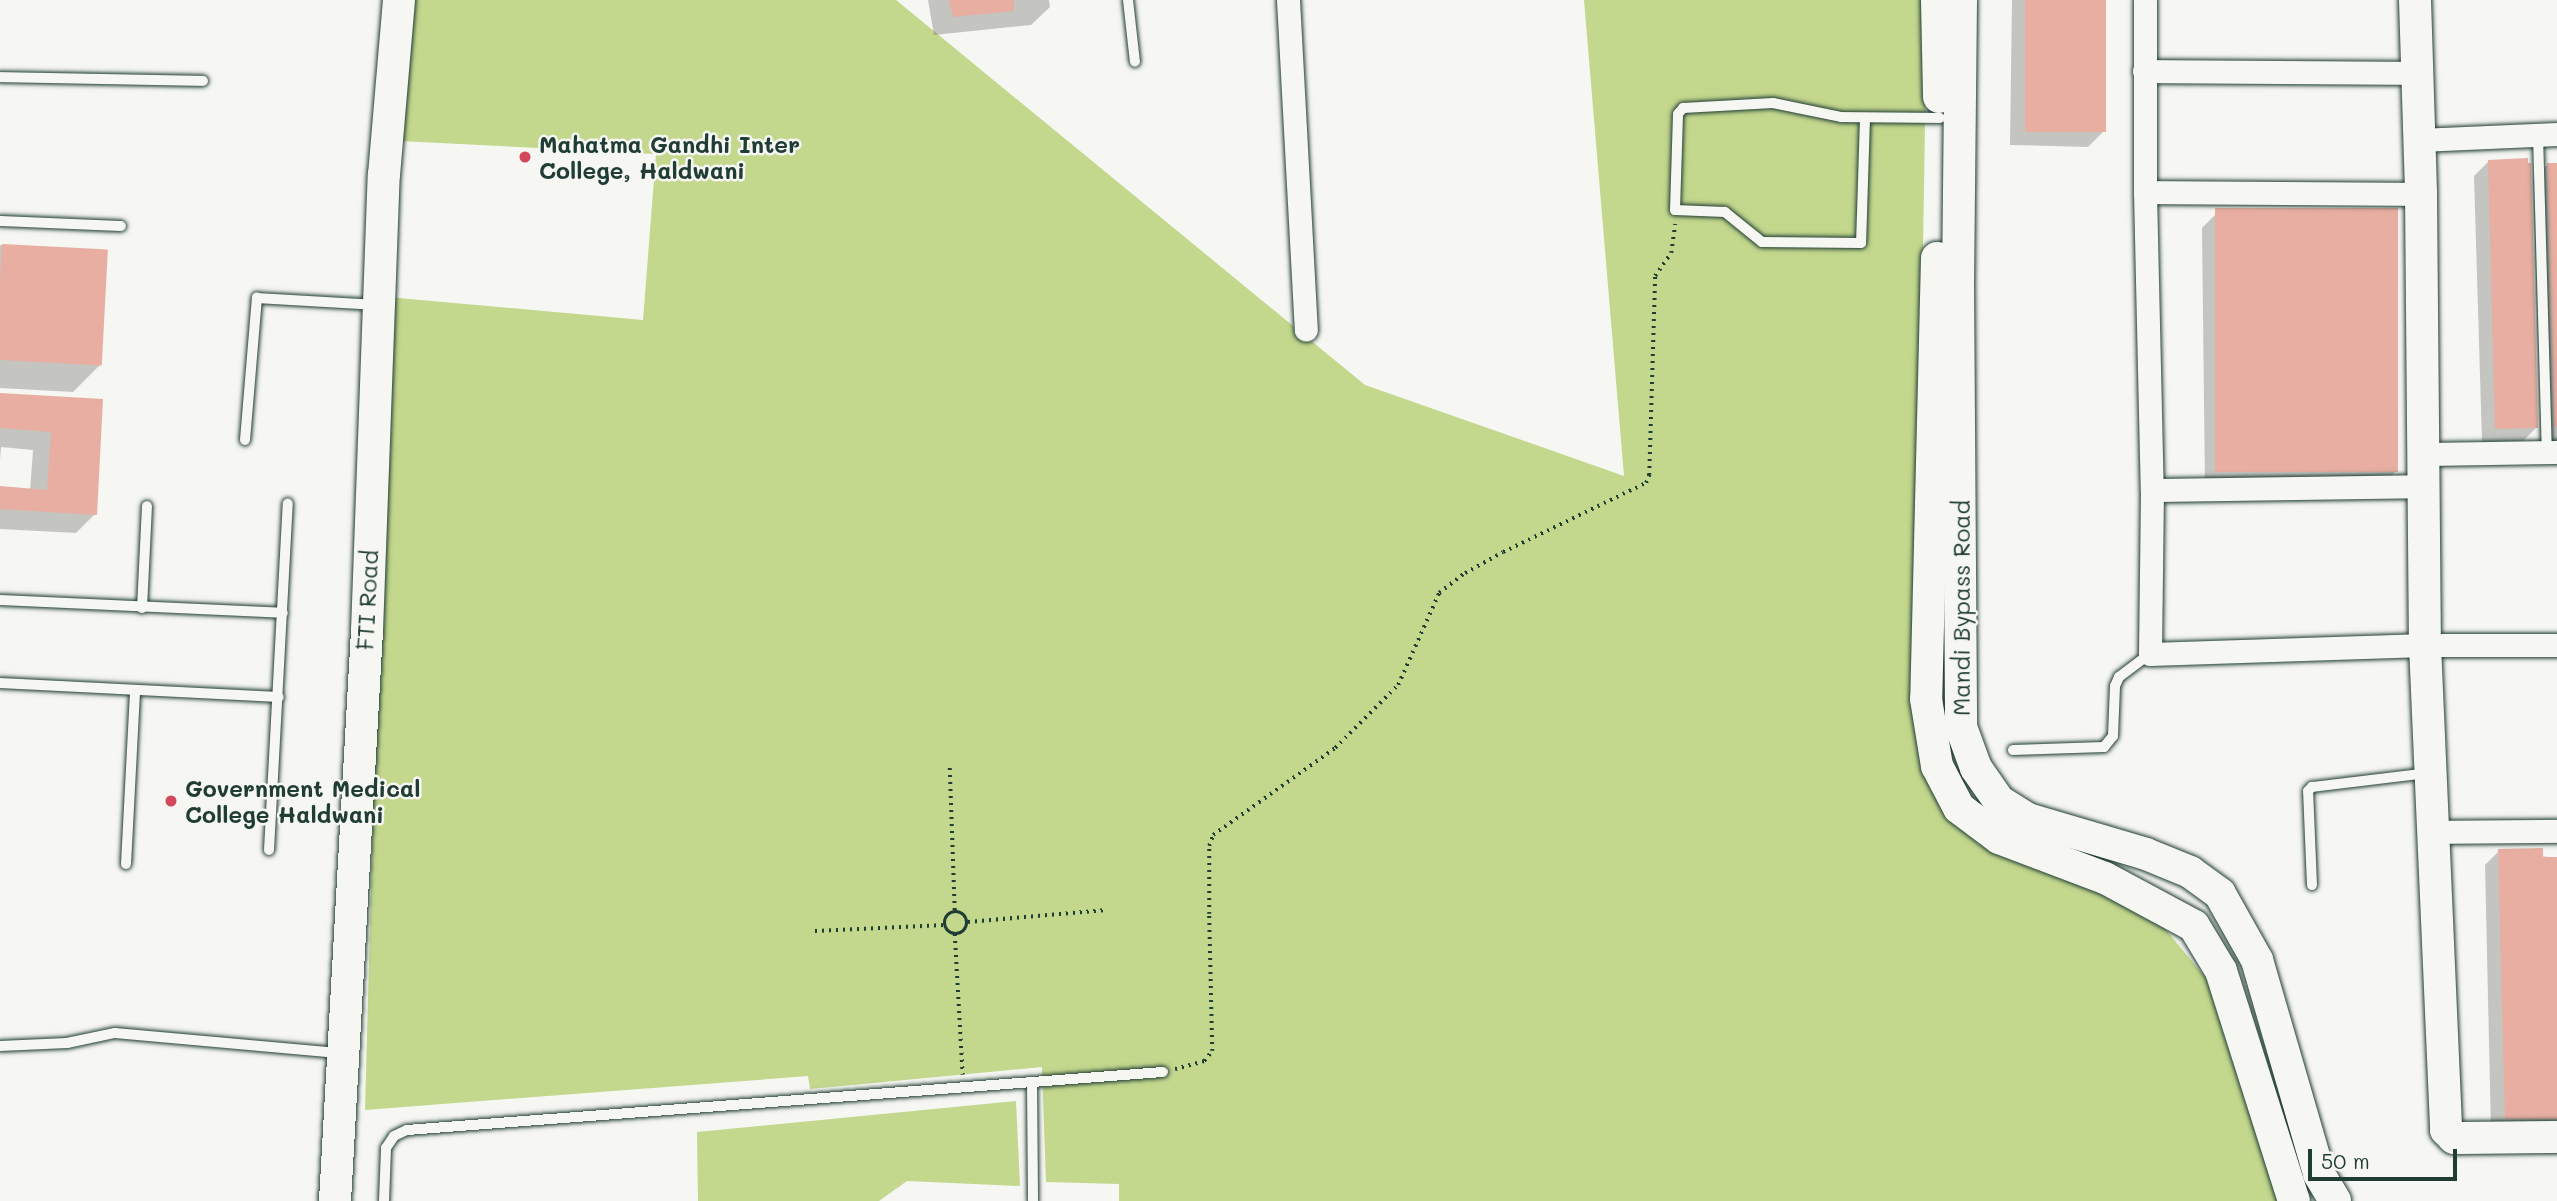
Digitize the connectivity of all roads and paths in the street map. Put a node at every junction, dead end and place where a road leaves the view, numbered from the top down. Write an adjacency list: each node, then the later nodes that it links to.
1 (399, 0): 22 (main road, FTI Road)
2 (1128, 0): 8 (lane)
3 (1288, 0): 23 (street)
4 (1937, 0): 14 (main road, Mandi Bypass Road)
5 (1961, 0): 64 (main road, Mandi Bypass Road)
6 (2145, 0): 9 (street)
7 (2415, 0): 10 (main road)
8 (1135, 62)
9 (2144, 71): 10 (street); 17 (street)
10 (2417, 73): 16 (main road)
11 (0, 77): 12 (lane)
12 (204, 81)
13 (1865, 118): 14 (lane); 19 (lane); 19 (lane)
14 (1940, 118): 63 (main road, Mandi Bypass Road)
15 (2548, 135): 16 (street); 25 (lane)
16 (2419, 140): 18 (main road)
17 (2145, 192): 18 (street); 28 (street)
18 (2421, 194): 26 (main road)
19 (1677, 211): 56 (path)
20 (0, 220): 21 (lane)
21 (121, 226)
22 (379, 305): 24 (lane); 55 (main road, FTI Road)
23 (1306, 330)
24 (245, 440)
25 (2552, 452): 26 (street)
26 (2423, 454): 27 (main road)
27 (2423, 486): 28 (street); 34 (main road)
28 (2152, 490): 36 (street)
29 (288, 504): 33 (lane)
30 (147, 506): 32 (lane)
31 (0, 600): 32 (lane)
32 (142, 608): 33 (lane)
33 (283, 613): 39 (lane)
34 (2425, 645): 35 (street); 36 (street); 42 (main road)
35 (2557, 645)
36 (2151, 654): 40 (lane)
37 (0, 683): 38 (lane)
38 (135, 690): 39 (lane); 46 (lane)
39 (279, 697): 45 (lane)
40 (2013, 750)
41 (950, 768): 49 (path)
42 (2430, 773): 44 (main road); 47 (lane)
43 (2557, 831): 44 (street)
44 (2434, 832): 59 (main road)
45 (268, 850)
46 (126, 864)
47 (2312, 885)
48 (1106, 910): 50 (path)
49 (955, 912): 50 (path); 51 (path)
50 (968, 922): 53 (path)
51 (945, 925): 52 (path); 53 (path)
52 (815, 931)
53 (955, 934): 58 (path)
54 (0, 1046): 55 (lane)
55 (341, 1053): 60 (main road, FTI Road)
56 (1163, 1072): 57 (lane)
57 (1031, 1082): 58 (lane); 62 (lane)
58 (964, 1087): 61 (lane)
59 (2557, 1137)
60 (335, 1201)
61 (384, 1201)
62 (1033, 1201)
63 (2294, 1201)
64 (2335, 1201)

